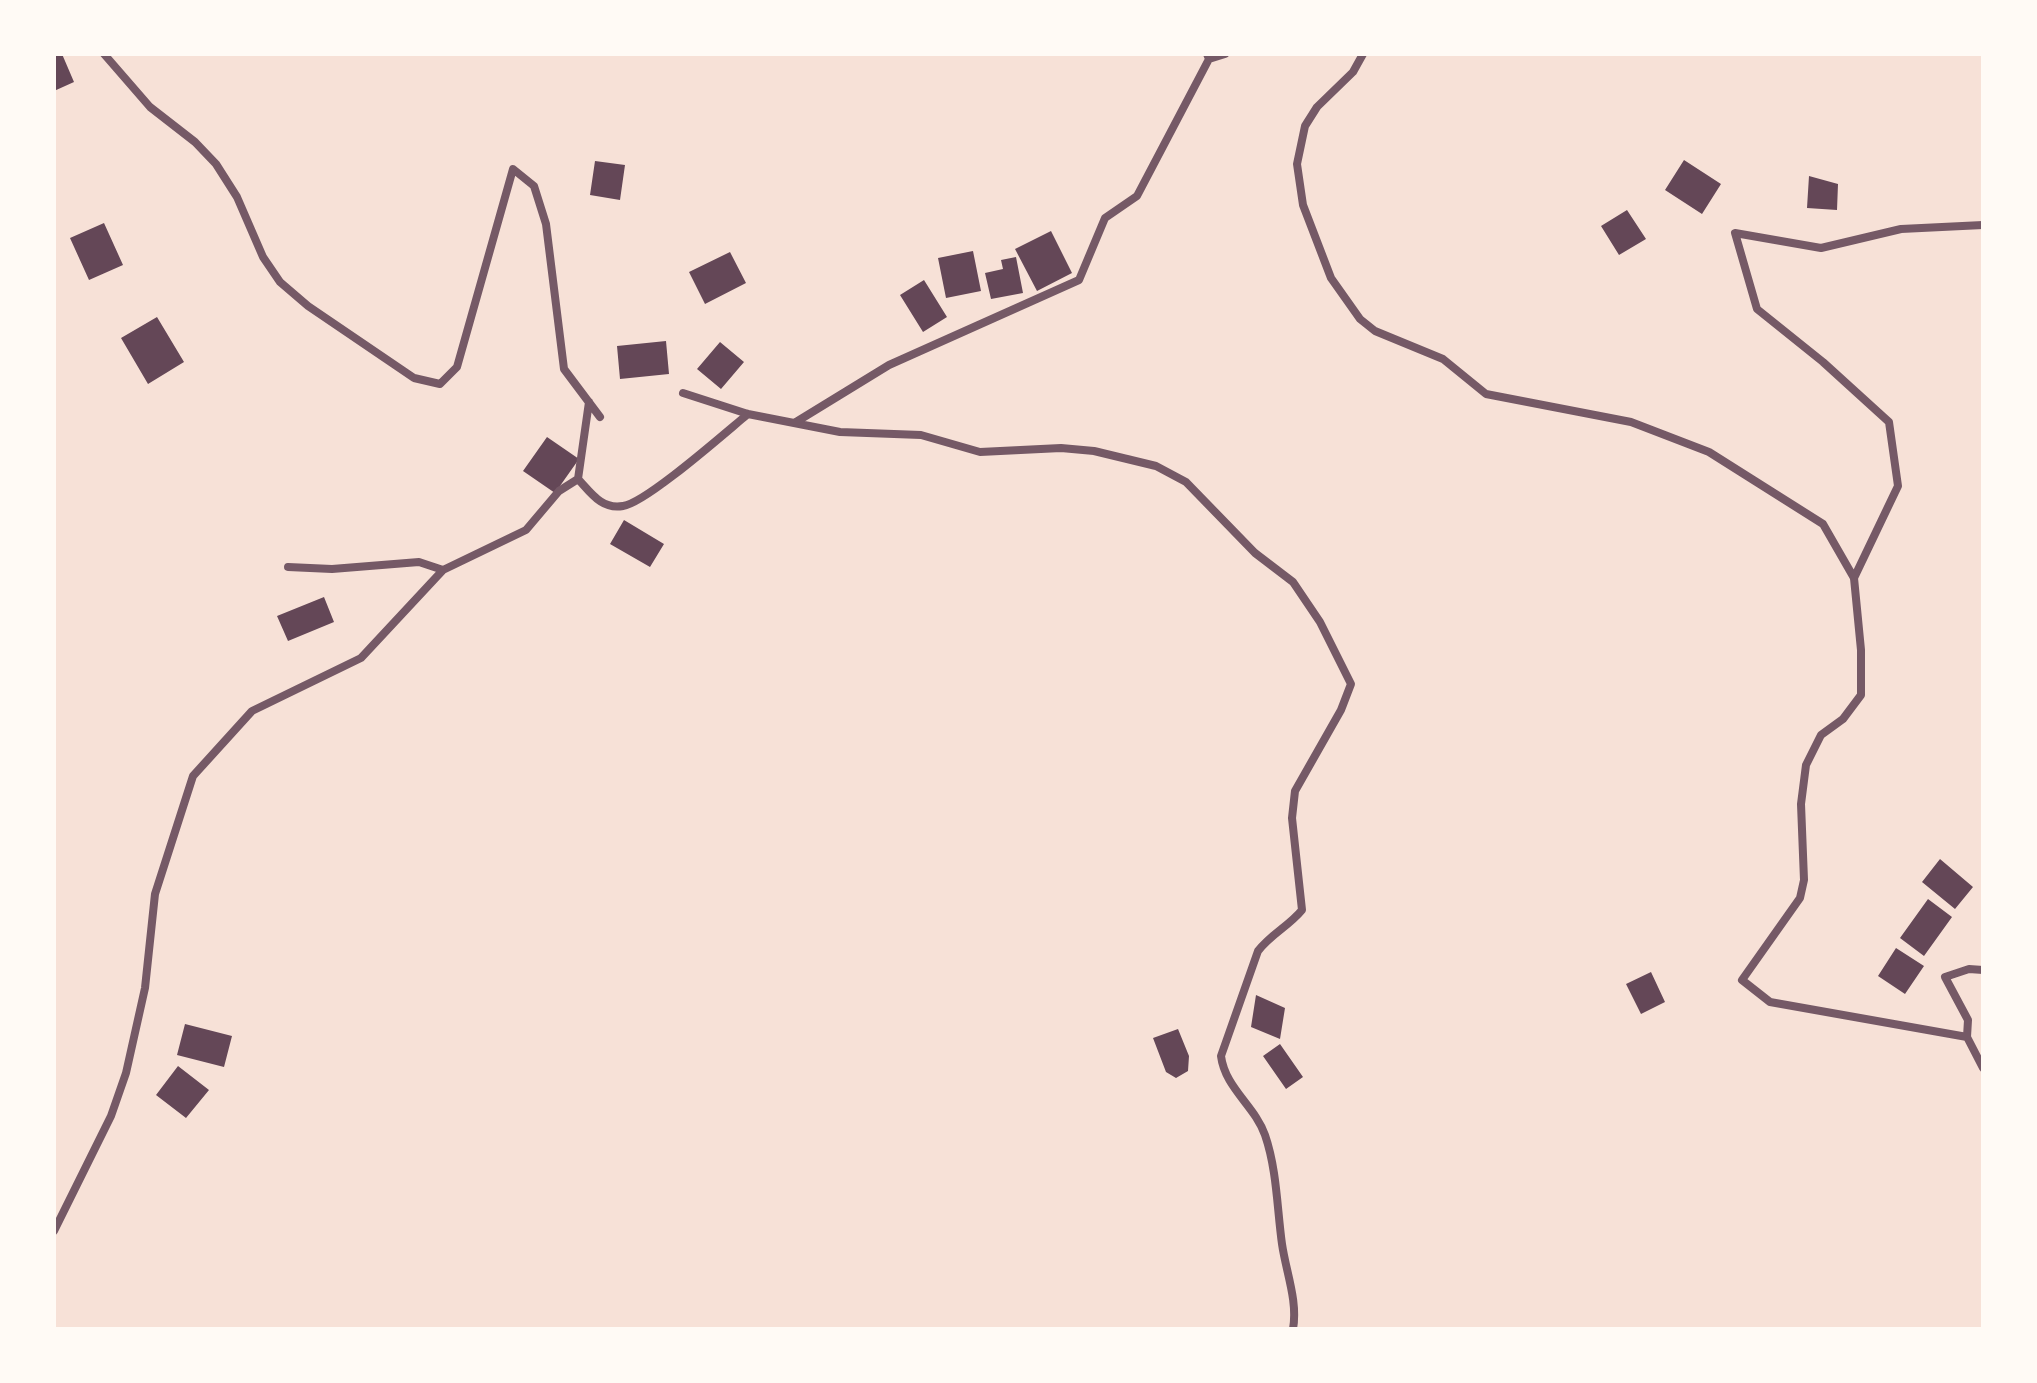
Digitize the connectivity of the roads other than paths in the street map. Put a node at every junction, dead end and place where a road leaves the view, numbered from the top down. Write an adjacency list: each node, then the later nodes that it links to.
1 (104, 54): 7 (street)
2 (1225, 54): 4 (street)
3 (1363, 54): 14 (street)
4 (1208, 56): 10 (street)
5 (1983, 225): 14 (street)
6 (683, 393): 8 (street)
7 (589, 402): 9 (street); 11 (street)
8 (748, 414): 10 (street); 11 (street)
9 (600, 417)
10 (796, 423): 19 (street)
11 (578, 479): 13 (street)
12 (288, 567): 13 (street)
13 (443, 570): 18 (street)
14 (1854, 578): 16 (street)
15 (1983, 970): 16 (street)
16 (1967, 1037): 17 (street)
17 (1983, 1068)
18 (54, 1231)
19 (1293, 1329)

